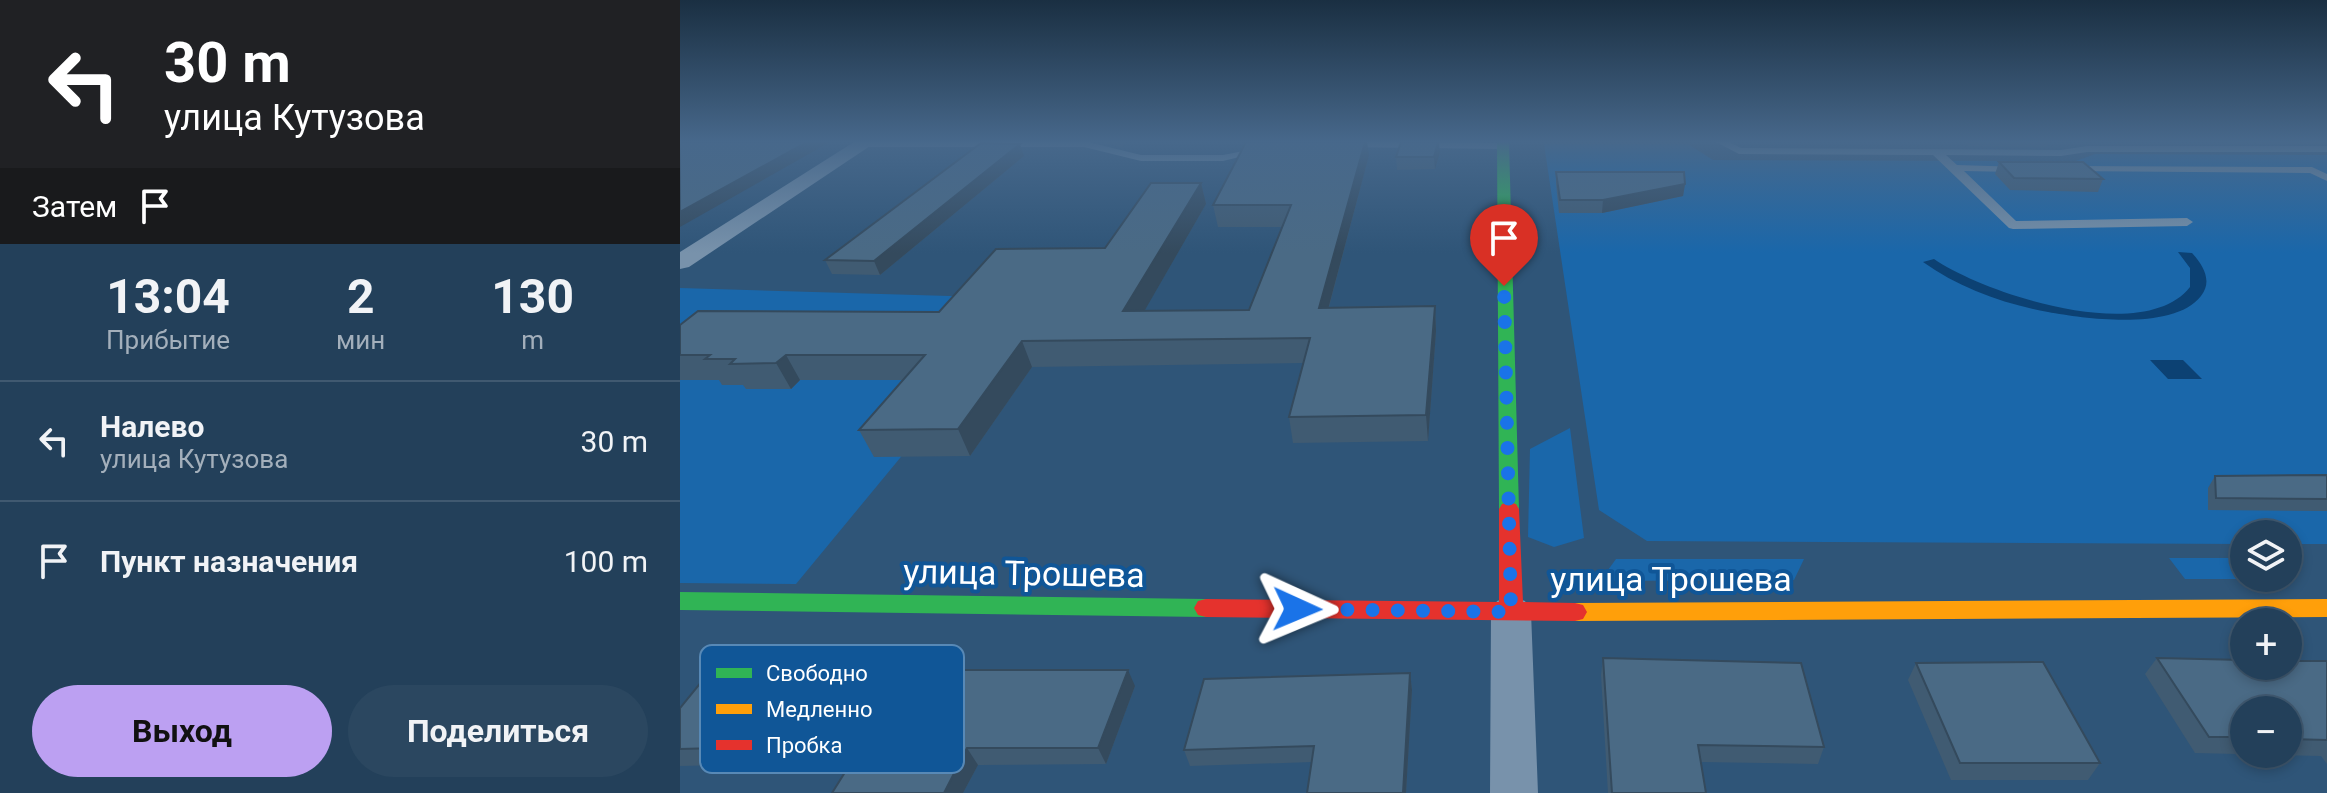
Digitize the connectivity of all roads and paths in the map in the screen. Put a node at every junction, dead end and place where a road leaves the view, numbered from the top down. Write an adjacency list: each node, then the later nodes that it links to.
1 (809, 179): 5 (street)
2 (1505, 179): 8 (street)
3 (1965, 179): 4 (lane)
4 (2187, 222)
5 (680, 262)
6 (680, 601): 8 (street, улица Трошева)
7 (2327, 608): 8 (street, улица Трошева)
8 (1511, 612): 9 (street)
9 (1514, 793)

